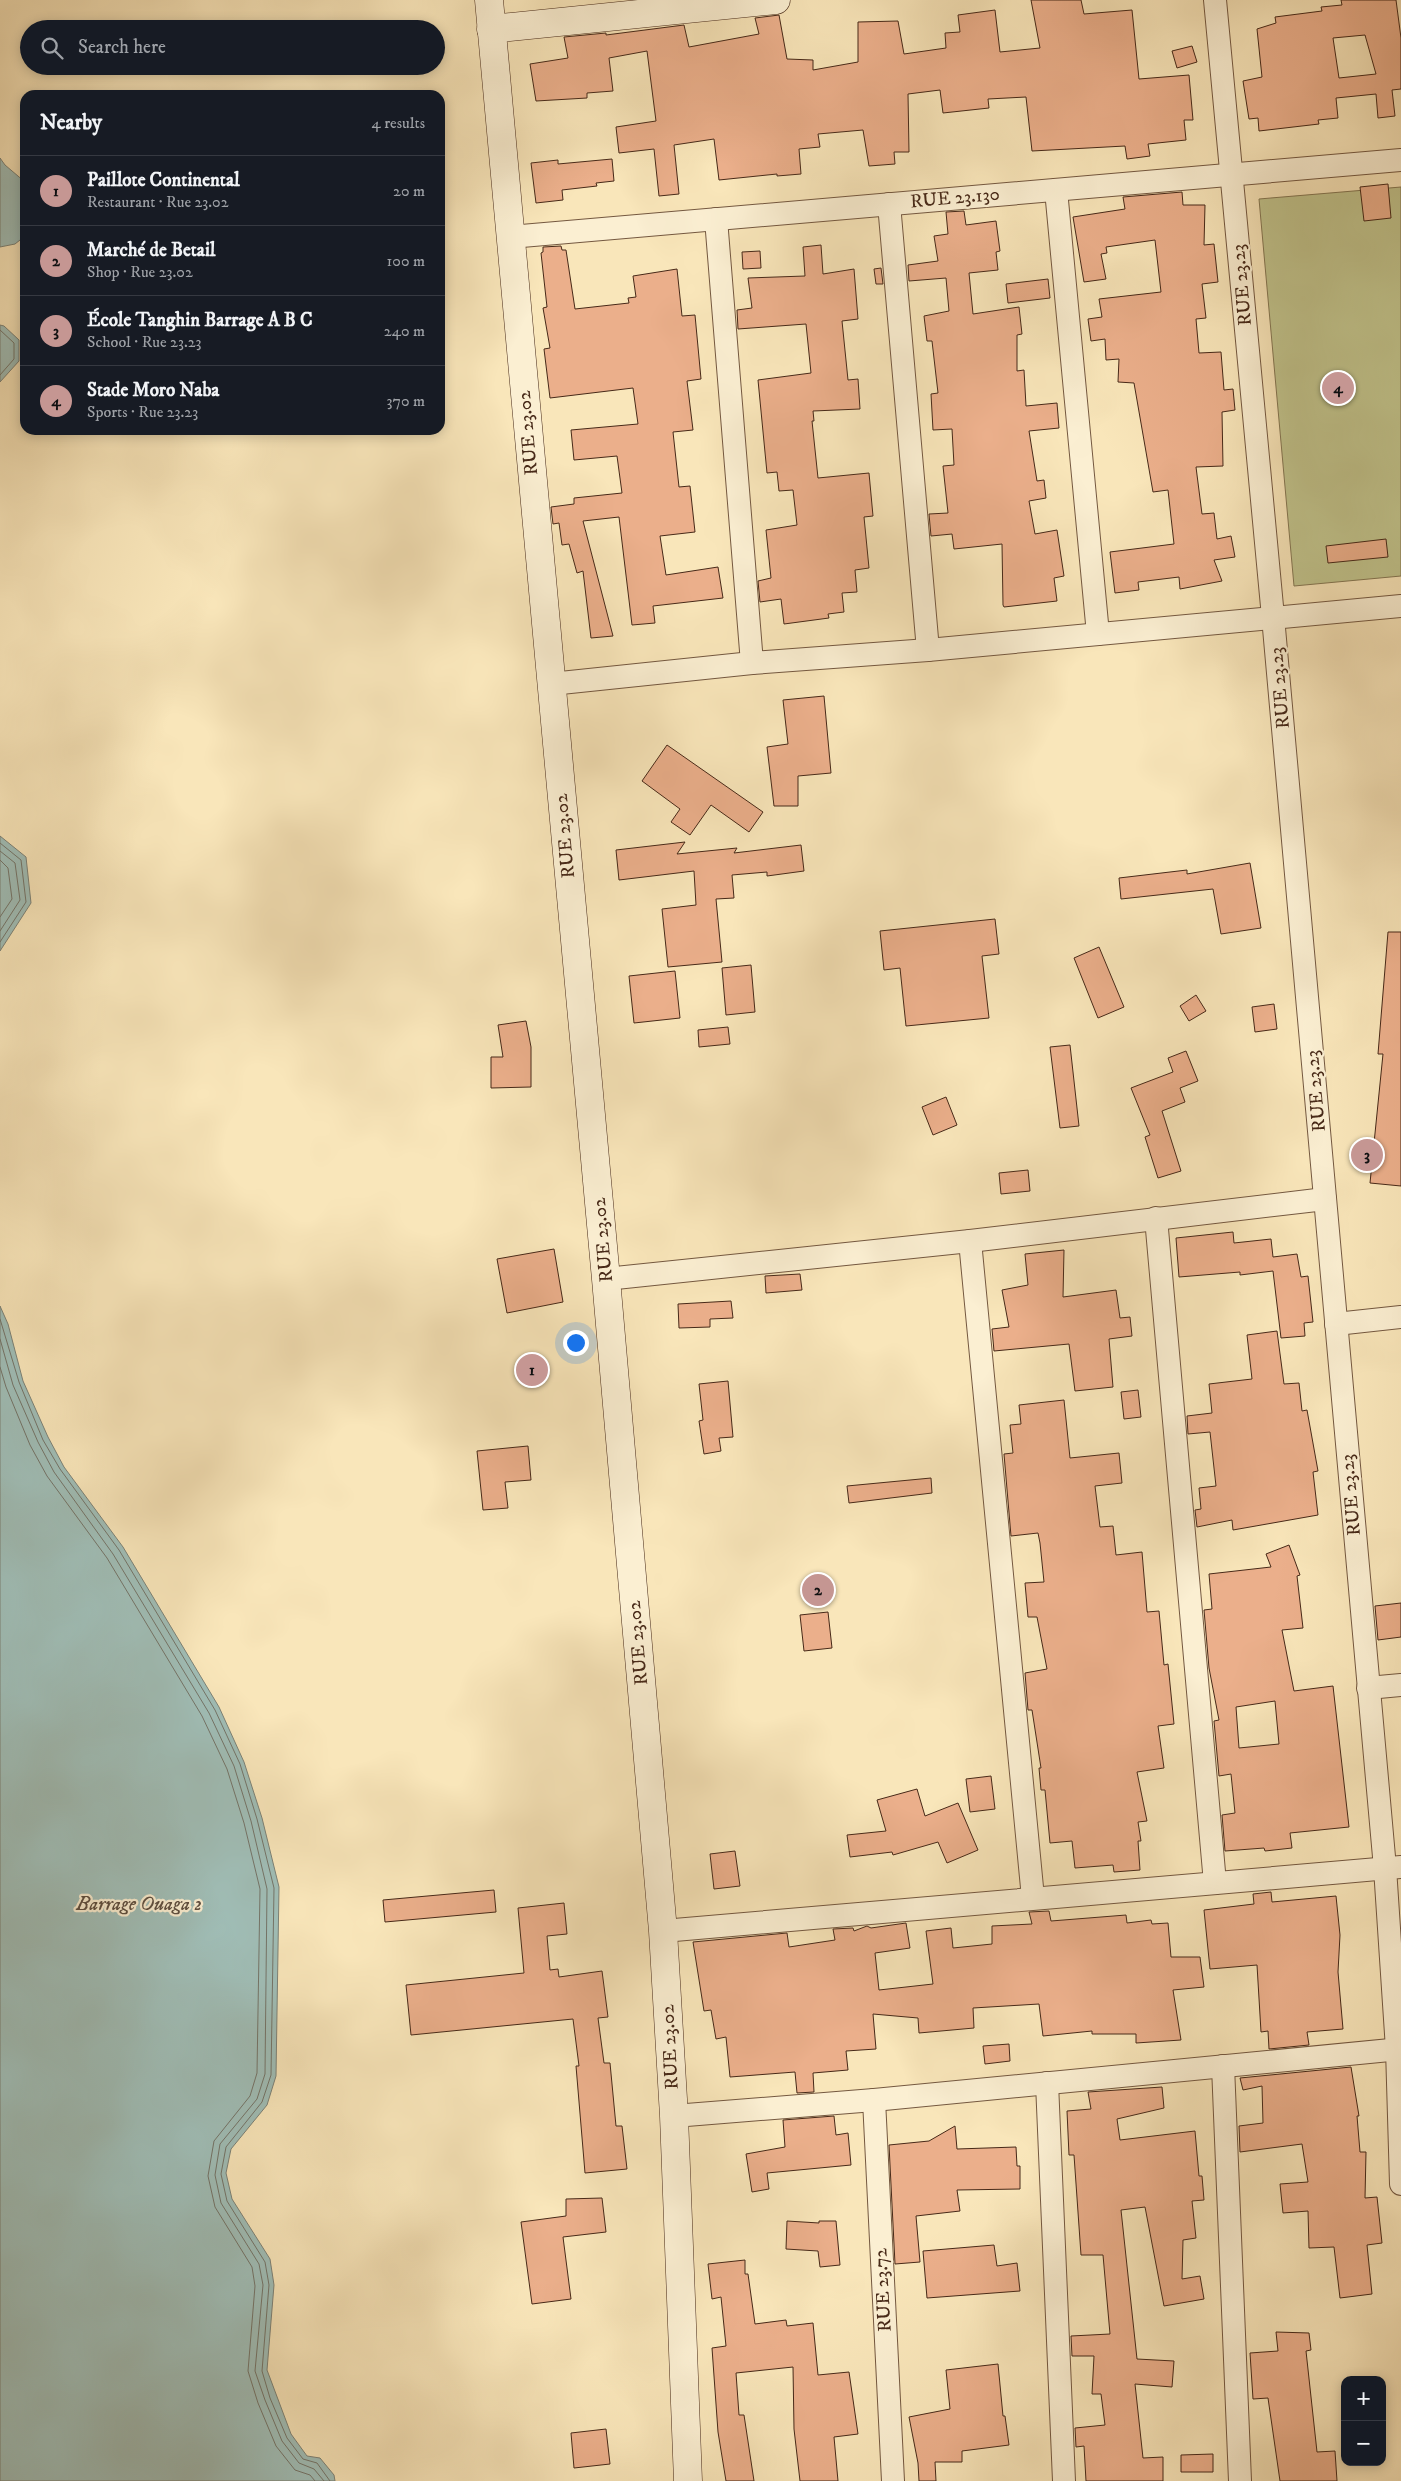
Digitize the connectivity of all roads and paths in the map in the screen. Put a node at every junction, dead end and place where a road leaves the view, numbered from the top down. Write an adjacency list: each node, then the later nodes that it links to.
1 (489, 0): 4 (street, RUE 23.02)
2 (776, 0): 4 (street)
3 (1216, 0): 6 (street, RUE 23.23)
4 (491, 29): 10 (street, RUE 23.02)
5 (1401, 160): 6 (street, RUE 23.130)
6 (1231, 175): 7 (street, RUE 23.130); 12 (street, RUE 23.23)
7 (1056, 190): 8 (street, RUE 23.130); 13 (street)
8 (889, 204): 9 (street, RUE 23.130); 14 (street)
9 (716, 219): 10 (street, RUE 23.130); 15 (street)
10 (510, 237): 16 (street, RUE 23.02)
11 (1401, 606): 12 (street)
12 (1273, 617): 13 (street); 17 (street, RUE 23.23)
13 (1098, 634): 14 (street)
14 (928, 650): 15 (street)
15 (752, 663): 16 (street)
16 (551, 684): 20 (street, RUE 23.02)
17 (1325, 1199): 18 (street); 22 (street, RUE 23.23)
18 (1156, 1218): 19 (street); 26 (street)
19 (970, 1241): 20 (street); 27 (street)
20 (606, 1279): 28 (street, RUE 23.02)
21 (1401, 1317): 22 (street)
22 (1336, 1324): 24 (street, RUE 23.23)
23 (1401, 1685): 24 (street)
24 (1368, 1688): 25 (street, RUE 23.23)
25 (1393, 1867): 26 (street); 29 (street, RUE 23.23)
26 (1216, 1883): 27 (street)
27 (1033, 1898): 28 (street)
28 (663, 1931): 33 (street, RUE 23.02)
29 (1399, 2049): 30 (street); 34 (street, RUE 23.23)
30 (1223, 2066): 31 (street); 38 (street)
31 (1047, 2083): 32 (street); 37 (street)
32 (874, 2100): 33 (street); 36 (street, RUE 23.72)
33 (674, 2116): 35 (street, RUE 23.02)
34 (1401, 2184)
35 (688, 2481)
36 (893, 2481)
37 (1064, 2481)
38 (1240, 2481)

